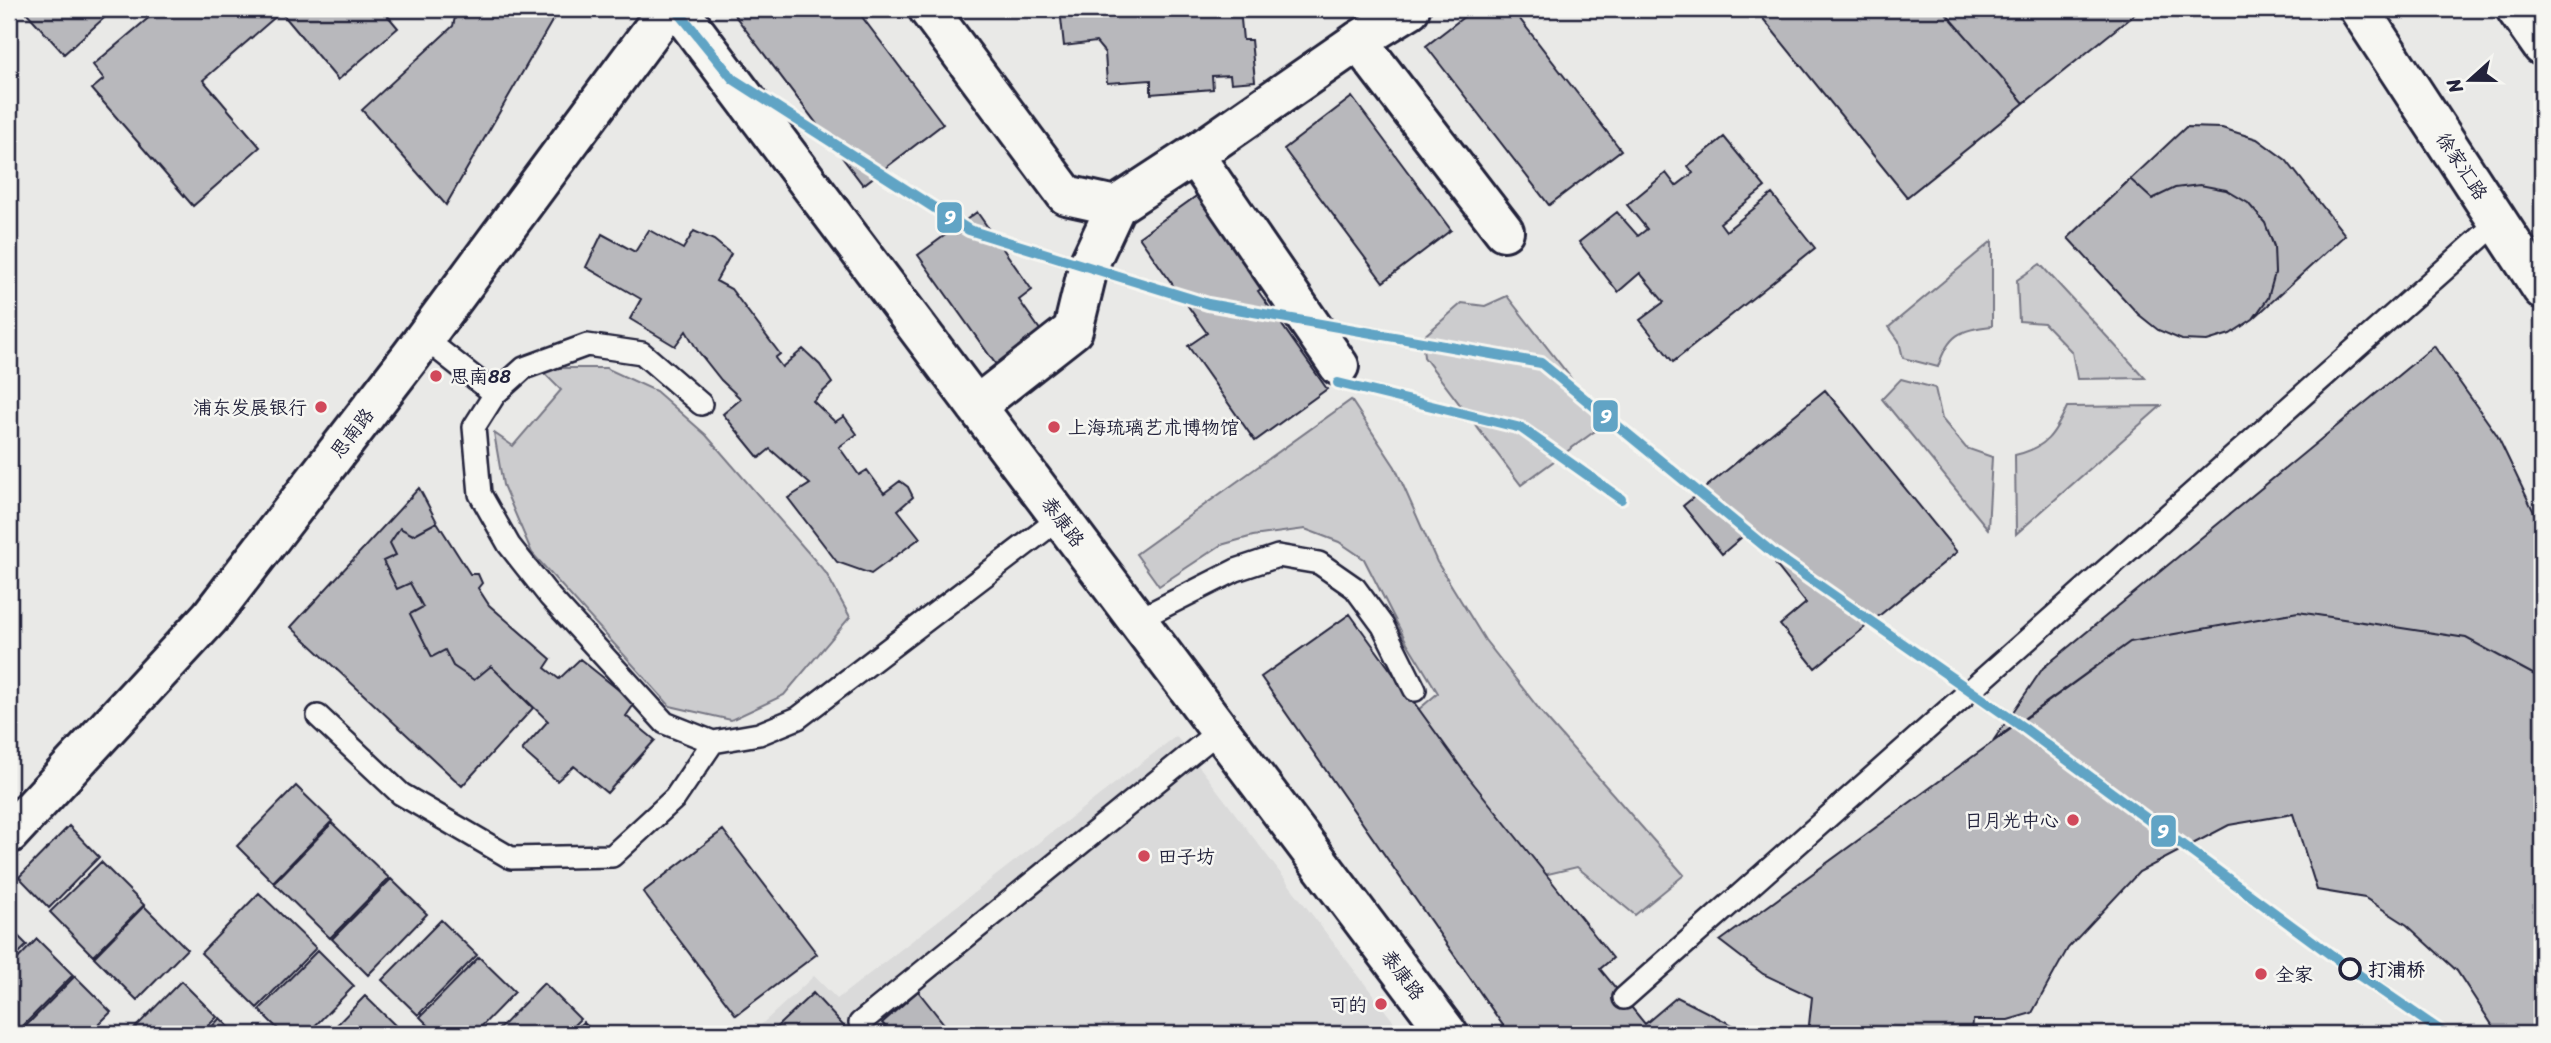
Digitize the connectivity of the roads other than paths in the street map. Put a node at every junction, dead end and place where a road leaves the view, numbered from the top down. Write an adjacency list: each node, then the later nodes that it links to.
1 (668, 9): 14 (street, 思南路)
2 (678, 9): 18 (street, 泰康路)
3 (928, 9): 10 (street)
4 (1410, 9): 7 (street)
5 (2359, 9): 11 (street, 徐家汇路)
6 (2516, 9): 8 (street)
7 (1358, 41): 9 (street); 12 (street)
8 (2542, 46)
9 (1194, 155): 10 (street); 15 (street)
10 (1116, 206): 18 (street)
11 (2498, 222): 13 (street, 徐家汇路); 26 (lane)
12 (1504, 231)
13 (2540, 281)
14 (424, 338): 16 (lane); 25 (street, 思南路)
15 (1339, 366)
16 (495, 394): 17 (lane); 24 (lane)
17 (701, 404)
18 (975, 406): 19 (street, 泰康路)
19 (1060, 518): 20 (street, 泰康路); 24 (lane)
20 (1137, 620): 21 (lane); 23 (street, 泰康路)
21 (1415, 690)
22 (318, 716): 24 (lane)
23 (1220, 730): 27 (lane); 28 (street, 泰康路)
24 (713, 742)
25 (9, 834)
26 (1624, 998)
27 (859, 1023)
28 (1448, 1034)

